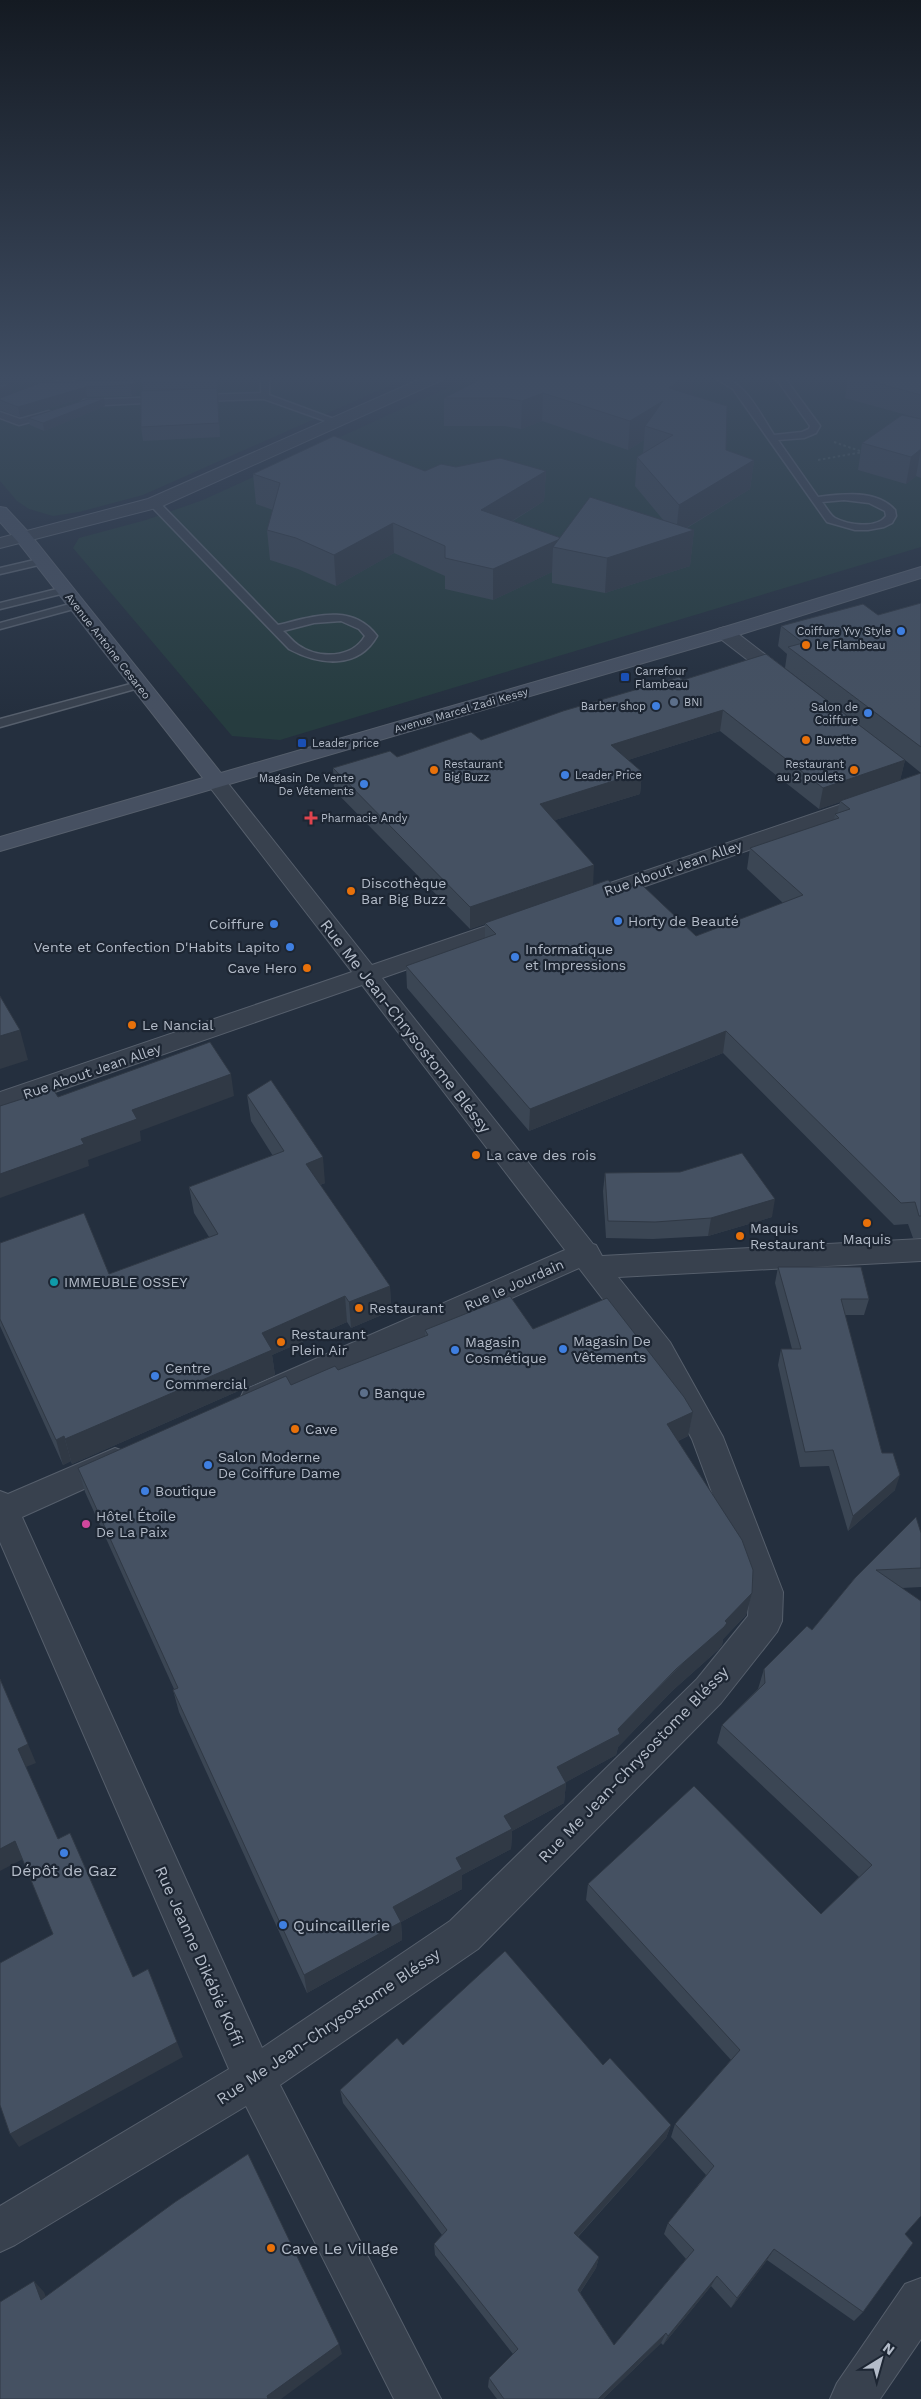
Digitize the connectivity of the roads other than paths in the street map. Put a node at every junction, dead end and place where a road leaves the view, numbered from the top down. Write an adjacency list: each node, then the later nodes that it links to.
1 (186, 489): 4 (street)
2 (807, 489): 3 (lane)
3 (815, 500): 3 (lane)
4 (154, 503): 6 (street); 15 (lane)
5 (0, 512): 6 (street, Avenue Antoine Cesareo)
6 (24, 538): 7 (street); 8 (street, Avenue Antoine Cesareo)
7 (0, 543)
8 (43, 562): 9 (lane); 11 (street, Avenue Antoine Cesareo)
9 (0, 571)
10 (921, 572): 16 (street, Avenue Marcel Zadi Kessy)
11 (65, 590): 12 (street, Avenue Antoine Cesareo); 13 (lane)
12 (77, 605): 14 (lane); 17 (street, Avenue Antoine Cesareo)
13 (0, 606)
14 (0, 626)
15 (277, 629): 15 (lane)
16 (725, 633): 18 (street); 20 (street, Avenue Marcel Zadi Kessy)
17 (138, 685): 19 (lane); 20 (street, Avenue Antoine Cesareo)
18 (802, 693)
19 (0, 723)
20 (216, 780): 22 (street, Avenue Marcel Zadi Kessy); 23 (street, Rue Me Jean-Chrysostome Bléssy)
21 (916, 781): 23 (street, Rue About Jean Alley)
22 (0, 844)
23 (367, 976): 24 (street, Rue About Jean Alley); 26 (street, Rue Me Jean-Chrysostome Bléssy)
24 (0, 1102)
25 (921, 1250): 26 (street)
26 (591, 1260): 27 (street, Rue le Jourdain); 30 (street, Rue Me Jean-Chrysostome Bléssy)
27 (230, 1410)
28 (139, 1450): 29 (street)
29 (1, 1508): 30 (street, Rue Jeanne Dikébié Koffi)
30 (254, 2078): 31 (street, Rue Me Jean-Chrysostome Bléssy); 33 (street, Rue Jeanne Dikébié Koffi)
31 (0, 2230)
32 (921, 2300): 34 (street)
33 (418, 2399)
34 (854, 2399)

